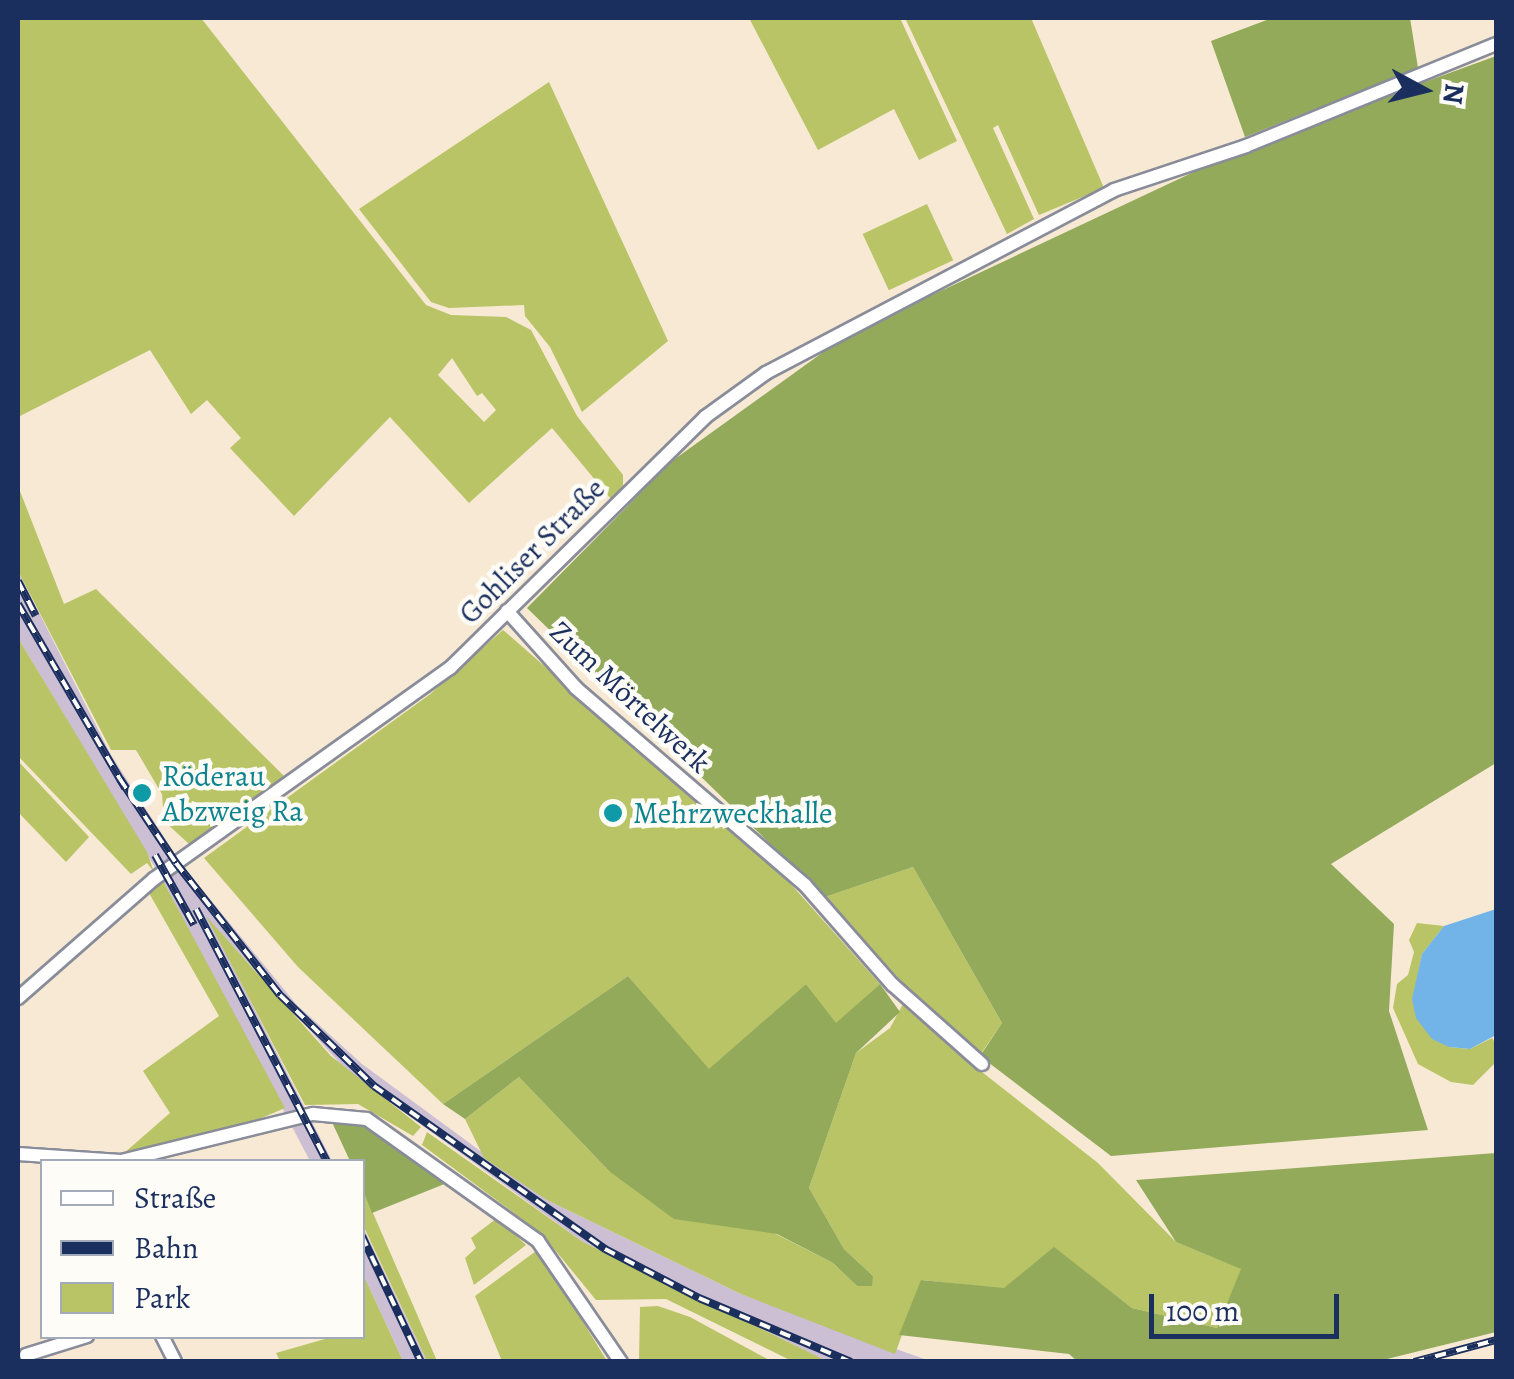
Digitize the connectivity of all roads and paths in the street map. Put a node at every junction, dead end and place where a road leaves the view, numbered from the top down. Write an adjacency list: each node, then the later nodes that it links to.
1 (1496, 44): 2 (street, Gohliser Straße)
2 (507, 611): 3 (street, Gohliser Straße); 4 (street, Zum Mörtelwerk)
3 (18, 998)
4 (982, 1064)
5 (18, 1154): 7 (street)
6 (170, 1157): 13 (street)
7 (82, 1159)
8 (79, 1339): 11 (street)
9 (164, 1339): 12 (street)
10 (18, 1340): 11 (street)
11 (27, 1358)
12 (175, 1362)
13 (621, 1362)

